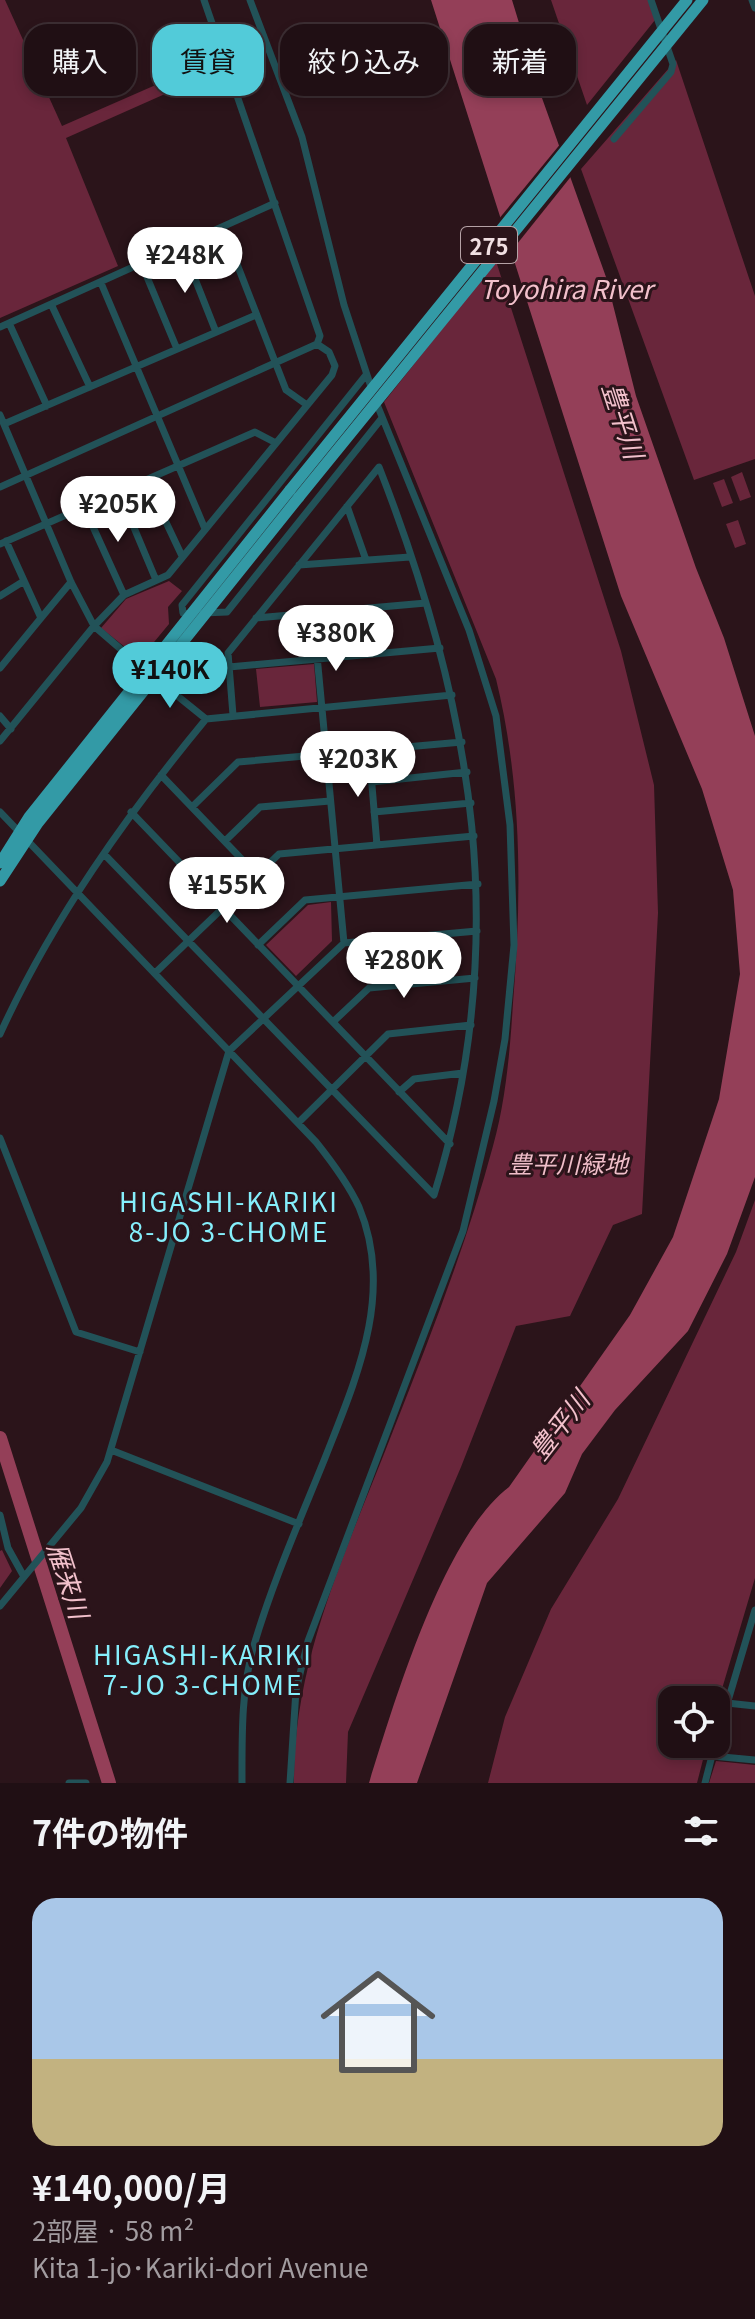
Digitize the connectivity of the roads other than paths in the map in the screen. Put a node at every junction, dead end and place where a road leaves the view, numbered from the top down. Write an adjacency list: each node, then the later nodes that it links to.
1 (204, 0): 9 (street)
2 (250, 0): 23 (street)
3 (651, 0): 8 (street)
4 (687, 0): 37 (highway, 275, bridge)
5 (703, 0): 37 (highway, 275, bridge)
6 (752, 0): 7 (street)
7 (755, 8)
8 (614, 139)
9 (275, 203): 10 (street); 19 (street)
10 (223, 228): 11 (street); 15 (street)
11 (182, 246): 12 (street); 18 (street)
12 (142, 265): 13 (street); 20 (street)
13 (101, 283): 14 (street); 22 (street)
14 (52, 306): 16 (street); 24 (street)
15 (256, 315): 18 (street); 21 (street)
16 (9, 323): 17 (street); 26 (street)
17 (0, 327)
18 (216, 332): 20 (street)
19 (317, 344): 21 (street); 25 (street)
20 (177, 349): 22 (street)
21 (275, 365): 25 (street); 28 (street)
22 (134, 368): 24 (street); 28 (street)
23 (366, 375): 29 (street); 55 (street)
24 (90, 387): 26 (street)
25 (307, 405): 31 (street)
26 (47, 406): 30 (street)
27 (0, 415): 30 (street)
28 (155, 417): 32 (street); 33 (street)
29 (382, 418): 53 (street); 133 (street)
30 (4, 424): 33 (street)
31 (276, 443): 32 (street); 41 (street)
32 (175, 467): 34 (street); 41 (street)
33 (25, 475): 35 (street); 40 (street)
34 (146, 480): 36 (street); 43 (street)
35 (0, 487)
36 (119, 492): 39 (street); 47 (street)
37 (294, 494): 53 (highway, 275); 55 (highway, 275)
38 (347, 506): 44 (street); 45 (street); 46 (street)
39 (84, 507): 40 (street); 50 (street)
40 (47, 523): 42 (street); 49 (street)
41 (205, 529): 43 (street)
42 (3, 543): 48 (street)
43 (182, 556): 47 (street)
44 (410, 557): 45 (street); 52 (street)
45 (366, 560): 46 (street)
46 (299, 565): 57 (street)
47 (156, 580): 50 (street)
48 (24, 581): 51 (street); 56 (street)
49 (71, 582): 56 (street); 58 (street)
50 (124, 595): 58 (street)
51 (0, 596)
52 (426, 603): 54 (street); 59 (street)
53 (204, 613): 55 (street); 63 (highway, 275)
54 (313, 613): 57 (street); 60 (street)
55 (189, 614): 63 (highway, 275)
56 (41, 618): 62 (street)
57 (256, 618): 61 (street)
58 (94, 626): 63 (street); 69 (street)
59 (440, 648): 60 (street); 64 (street)
60 (317, 659): 61 (street); 65 (street)
61 (229, 667): 66 (street)
62 (0, 668)
63 (150, 674): 68 (street); 84 (highway, 275)
64 (452, 695): 65 (street); 71 (street)
65 (321, 708): 66 (street); 73 (street)
66 (233, 715): 68 (street)
67 (0, 716): 69 (street)
68 (206, 719): 75 (street)
69 (11, 729): 70 (street)
70 (0, 741)
71 (462, 742): 72 (street); 74 (street)
72 (369, 750): 73 (street); 76 (street)
73 (325, 755): 77 (street); 79 (street)
74 (467, 772): 76 (street); 78 (street)
75 (161, 775): 79 (street); 81 (street)
76 (372, 782): 82 (street)
77 (330, 801): 85 (street); 87 (street)
78 (471, 803): 82 (street); 83 (street)
79 (192, 807): 85 (street)
80 (0, 812): 84 (street)
81 (131, 812): 88 (street); 95 (street)
82 (374, 812): 86 (street)
83 (474, 836): 86 (street); 92 (street)
84 (23, 837): 89 (highway, 275); 91 (highway, 275); 93 (street)
85 (225, 841): 90 (street)
86 (377, 845): 87 (street)
87 (334, 849): 90 (street); 94 (street)
88 (104, 854): 93 (street); 97 (street)
89 (0, 863)
90 (257, 875): 95 (street)
91 (0, 881)
92 (478, 884): 94 (street); 96 (street)
93 (78, 894): 100 (street); 106 (street)
94 (338, 896): 98 (street); 99 (street)
95 (223, 908): 97 (street); 99 (street)
96 (477, 931): 98 (street); 101 (street)
97 (188, 941): 100 (street); 103 (street)
98 (344, 943): 102 (street)
99 (258, 945): 102 (street)
100 (155, 973): 107 (street)
101 (475, 978): 104 (street); 105 (street)
102 (298, 986): 103 (street); 104 (street)
103 (263, 1019): 107 (street); 110 (street)
104 (333, 1022): 108 (street)
105 (471, 1025): 108 (street); 109 (street)
106 (0, 1034)
107 (229, 1051): 112 (street); 115 (street)
108 (366, 1057): 110 (street); 111 (street)
109 (463, 1073): 111 (street); 114 (street)
110 (331, 1090): 112 (street); 114 (street)
111 (399, 1092): 114 (street)
112 (298, 1123): 118 (street)
113 (0, 1138): 115 (street)
114 (450, 1144)
115 (140, 1352): 116 (street)
116 (111, 1450): 118 (street); 119 (street)
117 (0, 1515): 119 (street)
118 (299, 1524): 132 (street)
119 (26, 1572): 120 (street)
120 (0, 1606)
121 (755, 1610): 122 (street)
122 (743, 1647): 123 (street); 124 (street)
123 (755, 1648)
124 (730, 1692)
125 (730, 1703): 126 (street)
126 (755, 1706)
127 (711, 1758): 134 (street)
128 (730, 1758): 129 (street)
129 (755, 1760)
130 (69, 1783): 131 (street)
131 (86, 1783)
132 (242, 1783)
133 (290, 1783)
134 (705, 1783)

